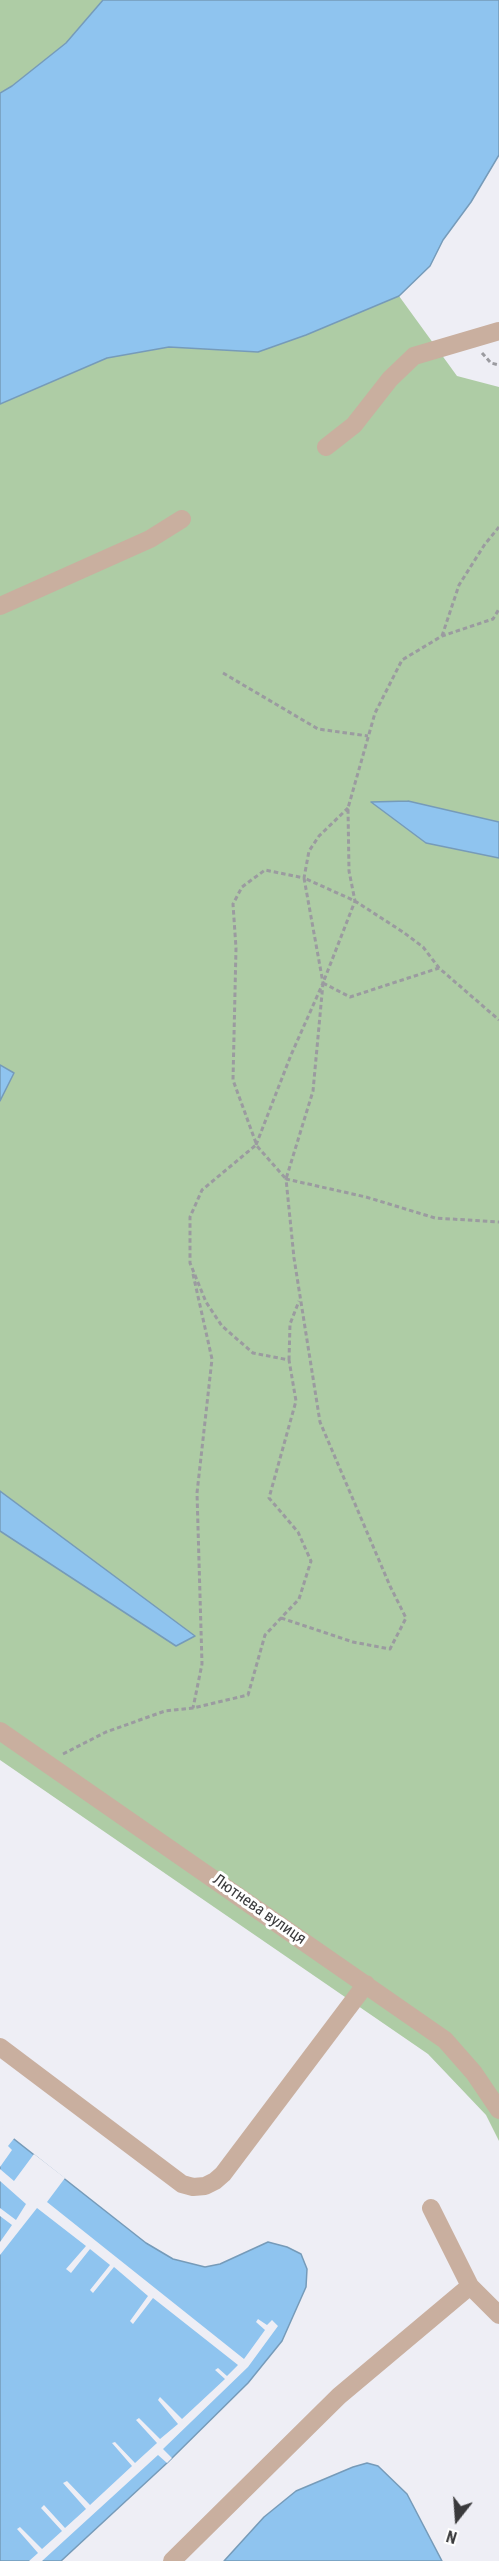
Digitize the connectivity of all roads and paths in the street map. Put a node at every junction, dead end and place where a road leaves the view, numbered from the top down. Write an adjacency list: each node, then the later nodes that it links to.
1 (499, 331): 2 (street)
2 (326, 447)
3 (182, 519): 5 (street)
4 (499, 527): 7 (path)
5 (0, 606)
6 (499, 609): 7 (path)
7 (442, 636): 9 (path)
8 (223, 673): 9 (path)
9 (368, 736): 10 (path)
10 (348, 808): 11 (path); 12 (path)
11 (304, 878): 12 (path); 14 (path); 16 (path)
12 (355, 901): 13 (path); 14 (path)
13 (439, 968): 14 (path); 15 (path)
14 (323, 983): 16 (path); 17 (path)
15 (499, 1020)
16 (256, 1145): 17 (path); 19 (path)
17 (286, 1179): 18 (path); 20 (path)
18 (499, 1222)
19 (190, 1263): 21 (path); 23 (path)
20 (300, 1298): 21 (path); 22 (path)
21 (289, 1360): 22 (path)
22 (281, 1618): 23 (path)
23 (193, 1708): 25 (path)
24 (0, 1731): 25 (street, Лютнева вулиця)
25 (45, 1762): 26 (street, Лютнева вулиця)
26 (366, 1984): 27 (street); 28 (street, Лютнева вулиця)
27 (0, 2047)
28 (499, 2109)
29 (431, 2208): 30 (street)
30 (470, 2286): 31 (street); 32 (street)
31 (499, 2315)
32 (172, 2561)

